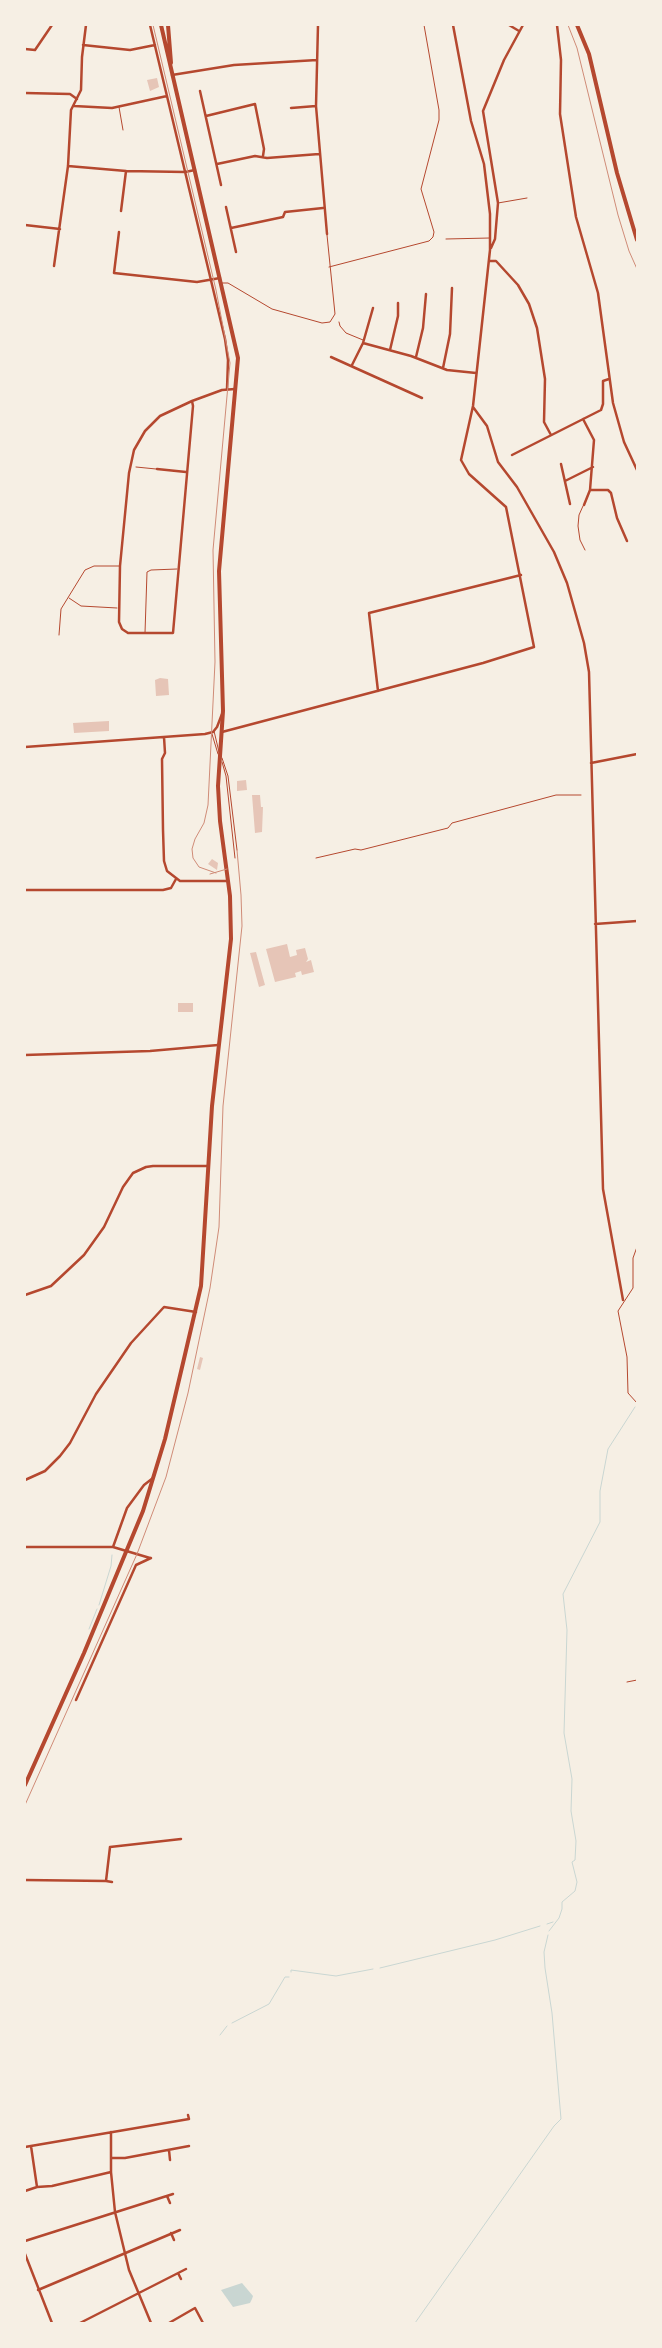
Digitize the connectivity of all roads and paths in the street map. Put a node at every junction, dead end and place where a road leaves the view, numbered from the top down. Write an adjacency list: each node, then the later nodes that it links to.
1 (52, 25): 16 (street)
2 (86, 25): 14 (street)
3 (150, 25): 15 (street)
4 (161, 25): 18 (main road)
5 (168, 25): 18 (main road)
6 (318, 25): 17 (street)
7 (424, 25): 54 (lane)
8 (453, 25): 47 (street)
9 (509, 25): 13 (street)
10 (523, 25): 13 (street)
11 (557, 25): 70 (street)
12 (577, 25): 49 (main road)
13 (519, 31): 38 (street)
14 (83, 44): 15 (street); 22 (street)
15 (154, 45): 21 (street)
16 (25, 49)
17 (317, 60): 18 (street); 24 (street)
18 (172, 75): 33 (main road)
19 (200, 91): 27 (street)
20 (25, 93): 22 (street)
21 (167, 96): 25 (street); 35 (street)
22 (77, 99): 23 (street)
23 (74, 106): 25 (street); 32 (street)
24 (316, 106): 26 (street); 29 (street)
25 (119, 107): 28 (lane)
26 (291, 108)
27 (206, 116): 30 (street); 31 (street)
28 (123, 130)
29 (319, 154): 30 (street); 40 (street)
30 (263, 156): 31 (street)
31 (217, 164): 36 (street)
32 (68, 166): 34 (street); 44 (street)
33 (195, 170): 35 (street); 55 (main road)
34 (126, 171): 35 (street); 41 (street)
35 (185, 172): 56 (street)
36 (222, 185)
37 (527, 198): 38 (lane)
38 (498, 203): 50 (street)
39 (226, 207): 43 (street)
40 (323, 208): 43 (street); 46 (street)
41 (121, 211)
42 (25, 225): 44 (street)
43 (231, 228): 51 (street)
44 (60, 229): 53 (street)
45 (119, 232): 56 (street)
46 (327, 234): 54 (lane)
47 (490, 238): 48 (lane); 50 (street)
48 (446, 239)
49 (637, 240)
50 (490, 250): 52 (street)
51 (236, 252)
52 (489, 261): 69 (street); 77 (street)
53 (54, 266)
54 (329, 267): 57 (lane)
55 (220, 278): 56 (street); 57 (main road)
56 (210, 280): 71 (street)
57 (221, 284): 72 (main road)
58 (452, 288): 68 (street)
59 (426, 294): 66 (street)
60 (398, 303): 64 (street)
61 (373, 308): 63 (street)
62 (339, 322): 63 (lane)
63 (363, 342): 64 (street); 67 (street)
64 (390, 350): 66 (street)
65 (331, 357): 67 (street)
66 (416, 357): 68 (street)
67 (352, 365): 73 (street)
68 (443, 368): 69 (street)
69 (476, 374): 75 (street)
70 (609, 379): 76 (street); 83 (street)
71 (227, 389): 72 (street); 74 (street)
72 (237, 389): 99 (main road)
73 (422, 398)
74 (192, 401): 84 (street); 91 (street)
75 (472, 406): 93 (street); 106 (street)
76 (583, 418): 77 (street); 80 (street)
77 (550, 435): 78 (street)
78 (512, 455)
79 (560, 464): 85 (street)
80 (593, 466): 85 (street); 86 (street)
81 (136, 467): 82 (lane)
82 (157, 469): 84 (street)
83 (637, 470)
84 (186, 472): 92 (street)
85 (565, 481): 87 (street)
86 (590, 490): 88 (street); 89 (street)
87 (570, 504)
88 (584, 504): 90 (lane)
89 (628, 541)
90 (585, 550)
91 (120, 566): 94 (lane); 95 (street)
92 (177, 570): 97 (street); 97 (lane)
93 (521, 574): 98 (street); 98 (street)
94 (68, 598): 95 (lane); 96 (lane)
95 (119, 608): 97 (street)
96 (59, 634)
97 (145, 634)
98 (378, 691): 101 (street)
99 (224, 710): 100 (street); 101 (main road)
100 (213, 732): 102 (street); 105 (lane); 105 (lane)
101 (222, 732): 105 (main road)
102 (164, 736): 103 (street); 111 (street)
103 (25, 748)
104 (637, 754): 106 (street)
105 (220, 757): 108 (lane); 109 (lane); 112 (main road)
106 (591, 763): 115 (street)
107 (580, 795): 110 (path)
108 (237, 850)
109 (235, 858)
110 (316, 858)
111 (176, 880): 112 (street); 113 (street)
112 (229, 881): 116 (main road)
113 (25, 890)
114 (637, 921): 115 (street)
115 (595, 924): 121 (street)
116 (219, 1045): 117 (street); 118 (main road)
117 (25, 1055)
118 (208, 1166): 120 (street); 122 (main road)
119 (637, 1247): 121 (lane)
120 (25, 1295)
121 (623, 1300): 123 (lane)
122 (196, 1312): 124 (main road); 125 (street)
123 (637, 1403)
124 (154, 1477): 128 (street); 129 (main road)
125 (25, 1480)
126 (25, 1542): 127 (street)
127 (25, 1546): 128 (street)
128 (113, 1547): 129 (street)
129 (127, 1551): 132 (street); 133 (main road)
130 (637, 1680): 131 (lane)
131 (627, 1682)
132 (76, 1700)
133 (25, 1785)
134 (181, 1839): 136 (street)
135 (25, 1880): 136 (street)
136 (106, 1881): 137 (street)
137 (112, 1882)
138 (188, 2115): 139 (street)
139 (111, 2132): 140 (street); 144 (street)
140 (32, 2146): 142 (street); 147 (street)
141 (189, 2146): 143 (street)
142 (25, 2147)
143 (169, 2150): 144 (street); 145 (street)
144 (111, 2158): 146 (street)
145 (170, 2160)
146 (111, 2172): 147 (street); 152 (street)
147 (37, 2187): 148 (street)
148 (25, 2191)
149 (173, 2194): 150 (street)
150 (167, 2196): 151 (street); 152 (street)
151 (170, 2203)
152 (115, 2212): 156 (street); 157 (street)
153 (180, 2230): 154 (street)
154 (171, 2234): 155 (street); 157 (street)
155 (174, 2240)
156 (25, 2241)
157 (124, 2253): 162 (street); 163 (street)
158 (25, 2254): 162 (street)
159 (186, 2269): 160 (street)
160 (178, 2273): 161 (street); 163 (street)
161 (181, 2279)
162 (38, 2290): 164 (street)
163 (137, 2294): 165 (street); 166 (street)
164 (52, 2323)
165 (80, 2323)
166 (151, 2323)
167 (169, 2323): 168 (street)
168 (203, 2323)

